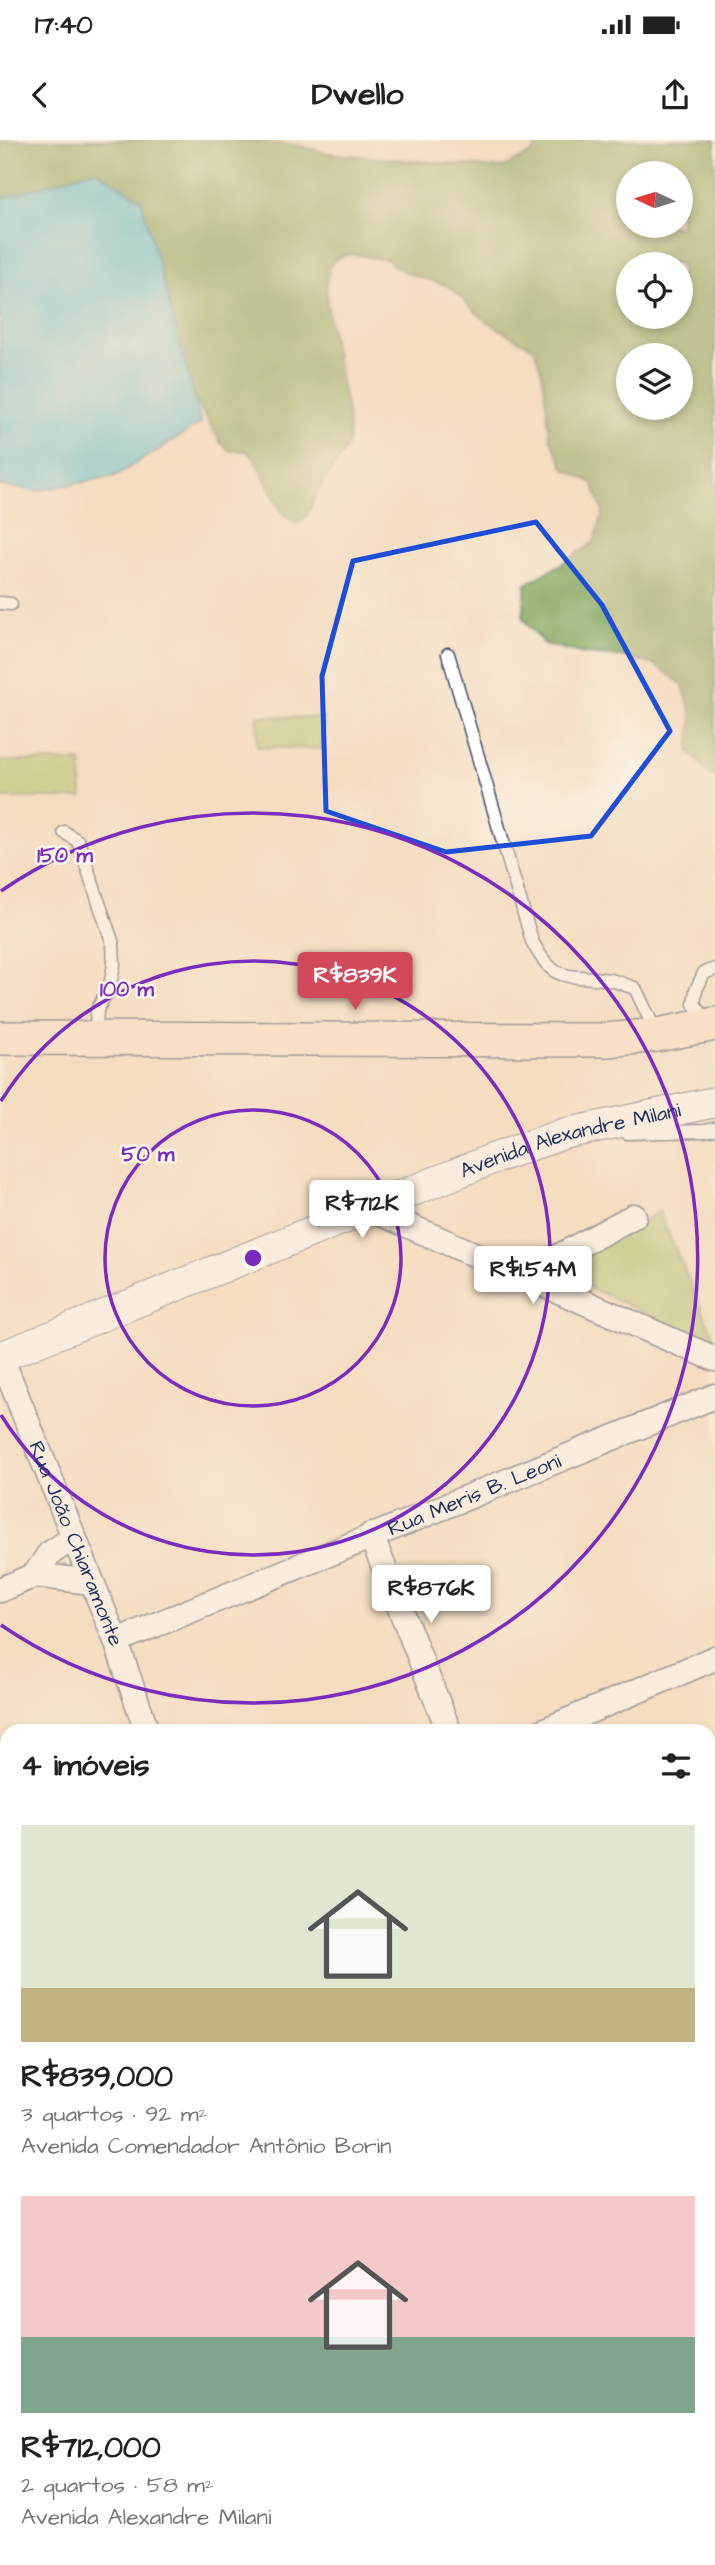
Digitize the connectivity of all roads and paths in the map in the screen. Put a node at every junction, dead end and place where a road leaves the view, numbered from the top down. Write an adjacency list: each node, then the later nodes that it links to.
1 (448, 654): 5 (lane)
2 (64, 832): 7 (lane)
3 (715, 969): 4 (lane)
4 (712, 1025): 5 (main road)
5 (657, 1035): 7 (main road)
6 (0, 1038): 7 (main road)
7 (95, 1038)
8 (715, 1102): 10 (street, Avenida Alexandre Milani)
9 (715, 1129): 10 (lane)
10 (564, 1134): 11 (street, Avenida Alexandre Milani)
11 (370, 1209): 13 (street); 14 (street, Avenida Alexandre Milani)
12 (634, 1216): 13 (street)
13 (523, 1276): 15 (street)
14 (0, 1357): 18 (street, Rua João Chiaramonte)
15 (715, 1359)
16 (715, 1396): 17 (street, Rua Meris B. Leoni)
17 (371, 1535): 22 (street, Rua Meris B. Leoni); 25 (street)
18 (73, 1538): 19 (street); 20 (street, Rua João Chiaramonte)
19 (35, 1575): 20 (street); 21 (street)
20 (91, 1581): 22 (street, Rua João Chiaramonte)
21 (0, 1590)
22 (116, 1641): 24 (street, Rua João Chiaramonte)
23 (715, 1658): 26 (street)
24 (145, 1724)
25 (446, 1724)
26 (559, 1724)

